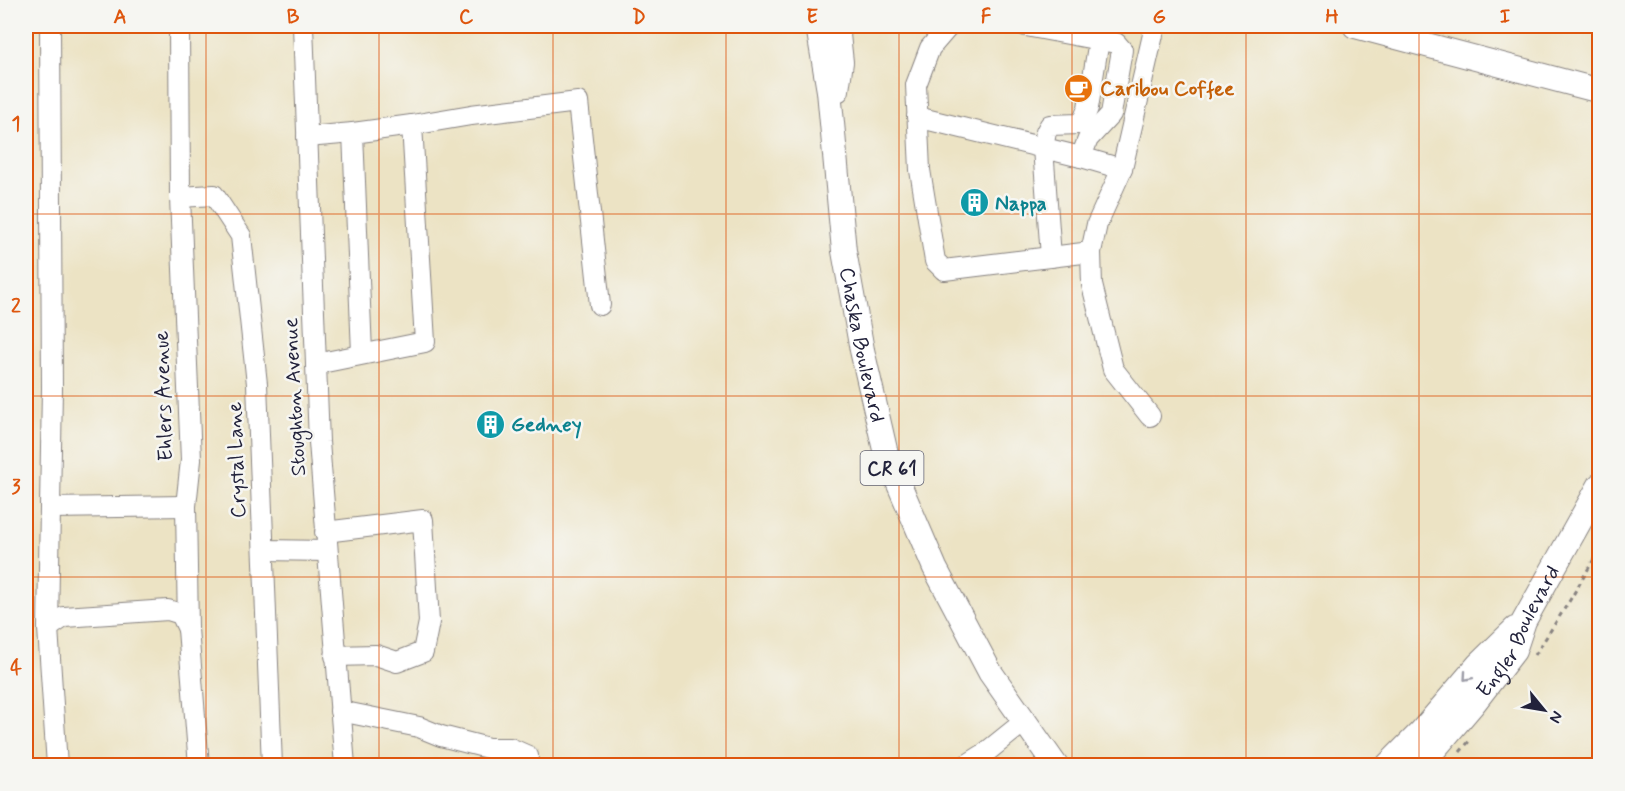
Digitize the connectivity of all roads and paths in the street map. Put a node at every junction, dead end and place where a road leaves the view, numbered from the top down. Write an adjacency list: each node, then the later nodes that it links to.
1 (50, 26): 29 (street)
2 (179, 26): 20 (street, Ehlers Avenue)
3 (303, 26): 16 (street, Stoughton Avenue)
4 (818, 26): 15 (main road, Chaska Boulevard / CR 61)
5 (837, 26): 15 (main road)
6 (949, 26): 12 (street)
7 (1026, 26): 10 (street)
8 (1155, 26): 19 (street)
9 (1355, 26): 11 (main road)
10 (1099, 40): 17 (street); 18 (street)
11 (1599, 91)
12 (917, 117): 17 (street); 22 (street)
13 (412, 125): 14 (street); 23 (street); 24 (street)
14 (353, 133): 16 (street); 24 (street)
15 (833, 134): 37 (main road, Chaska Boulevard / CR 61)
16 (307, 136): 25 (street, Stoughton Avenue)
17 (1042, 148): 18 (street); 22 (street)
18 (1081, 157): 19 (street)
19 (1122, 170): 21 (street)
20 (180, 196): 28 (street, Ehlers Avenue); 31 (street, Crystal Lane)
21 (1091, 252): 22 (street); 26 (street)
22 (1051, 257)
23 (600, 305)
24 (362, 353): 25 (street)
25 (316, 364): 30 (street, Stoughton Avenue)
26 (1150, 416)
27 (1599, 485): 32 (main road, Engler Boulevard)
28 (186, 506): 29 (street); 34 (street, Ehlers Avenue)
29 (50, 508): 33 (street)
30 (326, 541): 31 (street); 35 (street, Stoughton Avenue); 35 (street)
31 (264, 550): 41 (street, Crystal Lane)
32 (1524, 621): 45 (main road, one-way to 45); 46 (main road, Engler Boulevard)
33 (48, 628): 34 (street); 39 (street)
34 (188, 629): 40 (street, Ehlers Avenue)
35 (335, 656): 36 (street, Stoughton Avenue)
36 (340, 711): 38 (street); 42 (street, Stoughton Avenue)
37 (1025, 721): 43 (street); 44 (main road, Chaska Boulevard / CR 61)
38 (528, 756)
39 (57, 765)
40 (199, 765)
41 (272, 765)
42 (345, 765)
43 (965, 765)
44 (1056, 765)
45 (1387, 765)
46 (1420, 765)

